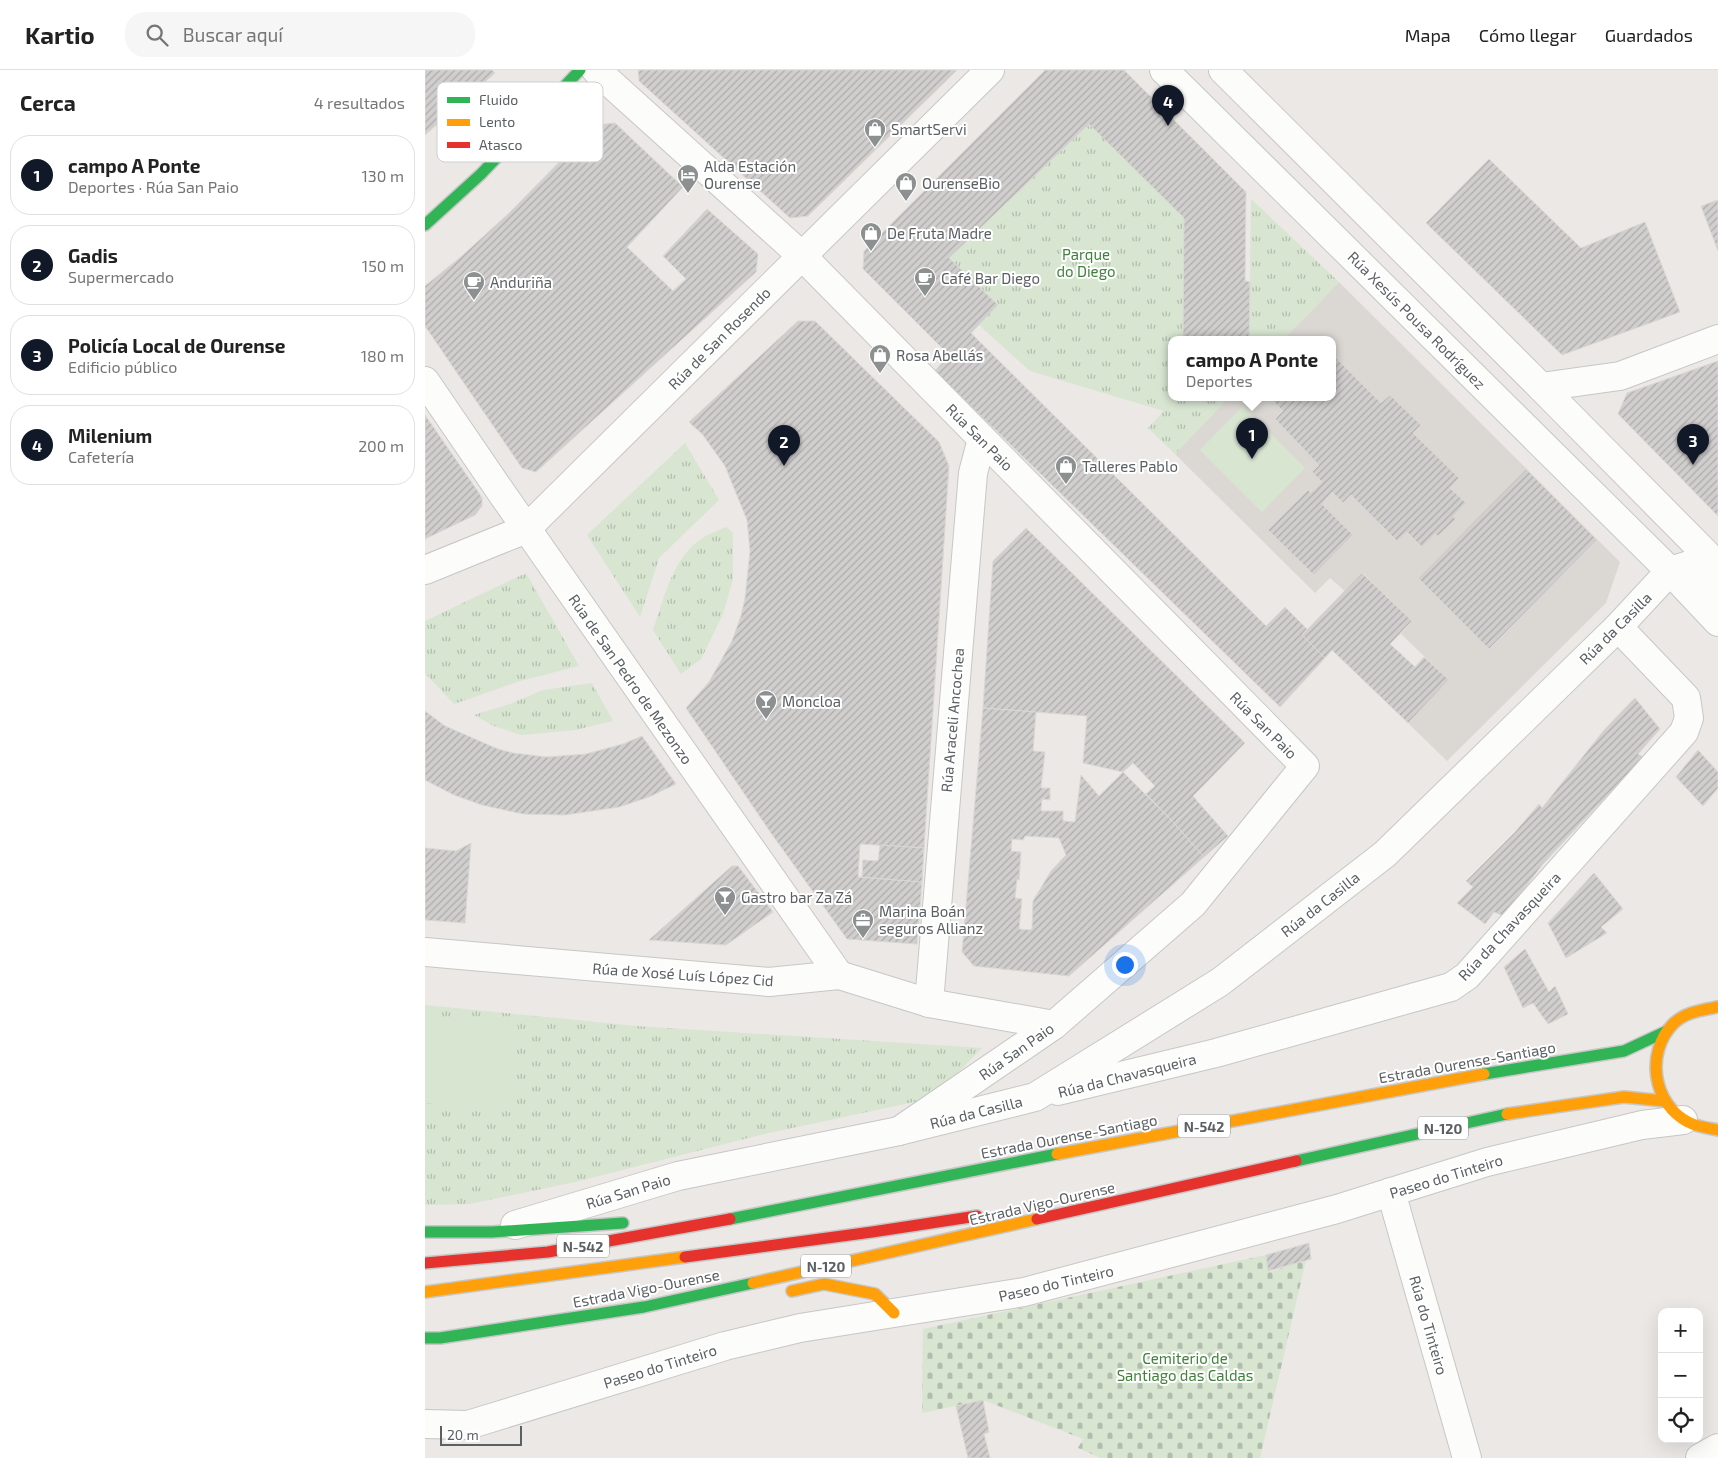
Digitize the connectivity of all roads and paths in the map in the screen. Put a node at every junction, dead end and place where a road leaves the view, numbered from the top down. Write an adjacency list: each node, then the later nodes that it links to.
1 (580, 70): 6 (main road)
2 (596, 70): 9 (street, Rúa San Paio)
3 (991, 70): 9 (street, Rúa de San Rosendo)
4 (1164, 70): 17 (street, Rúa Xesús Pousa Rodríguez)
5 (1223, 70): 12 (street)
6 (569, 82)
7 (492, 162): 8 (main road)
8 (425, 225)
9 (802, 256): 13 (street, Rúa San Paio); 14 (street, Rúa de San Rosendo)
10 (1718, 339): 12 (street)
11 (425, 381): 14 (street, Rúa de San Pedro de Mezonzo)
12 (1541, 387): 15 (street)
13 (982, 439): 23 (street, Rúa Araceli Ancochea); 25 (street, Rúa San Paio)
14 (526, 529): 16 (street, Rúa de San Rosendo); 22 (street, Rúa de San Pedro de Mezonzo)
15 (1718, 566)
16 (425, 570)
17 (1671, 571): 18 (street); 19 (street, Rúa Xesús Pousa Rodríguez); 20 (street, Rúa da Casilla)
18 (1718, 588)
19 (1718, 622)
20 (1618, 627): 27 (street, Rúa da Casilla); 27 (street, Rúa da Chavasqueira)
21 (425, 952): 22 (street, Rúa de Xosé Luís López Cid)
22 (839, 975): 23 (street, Rúa de Xosé Luís López Cid)
23 (929, 1003): 25 (street, Rúa de Xosé Luís López Cid)
24 (1714, 1004): 26 (main road)
25 (1055, 1025): 31 (street, Rúa San Paio)
26 (1667, 1031): 28 (main road); 36 (main road, Estrada Ourense-Santiago / N-542)
27 (1035, 1097): 31 (street, Rúa da Casilla)
28 (1664, 1101): 29 (main road); 32 (main road, Estrada Vigo-Ourense / N-120)
29 (1683, 1120): 30 (main road); 33 (street, Paseo do Tinteiro)
30 (1718, 1130)
31 (899, 1131): 40 (street, Rúa San Paio)
32 (1224, 1178): 34 (main road); 45 (main road, Estrada Vigo-Ourense / N-120)
33 (1391, 1192): 46 (street, Paseo do Tinteiro); 50 (street, Rúa do Tinteiro)
34 (1048, 1205)
35 (989, 1214): 42 (main road, N-542)
36 (739, 1217): 37 (main road, N-542); 41 (main road, N-542)
37 (653, 1221)
38 (634, 1222): 40 (main road, N-542)
39 (425, 1232): 40 (main road, N-542)
40 (492, 1232)
41 (425, 1263)
42 (425, 1292)
43 (778, 1294): 46 (main road)
44 (721, 1301): 45 (main road)
45 (644, 1307): 47 (main road, Estrada Vigo-Ourense / N-120)
46 (894, 1313): 48 (street, Paseo do Tinteiro)
47 (425, 1338)
48 (425, 1424)
49 (1718, 1448): 51 (street)
50 (1463, 1457)
51 (1700, 1458)

